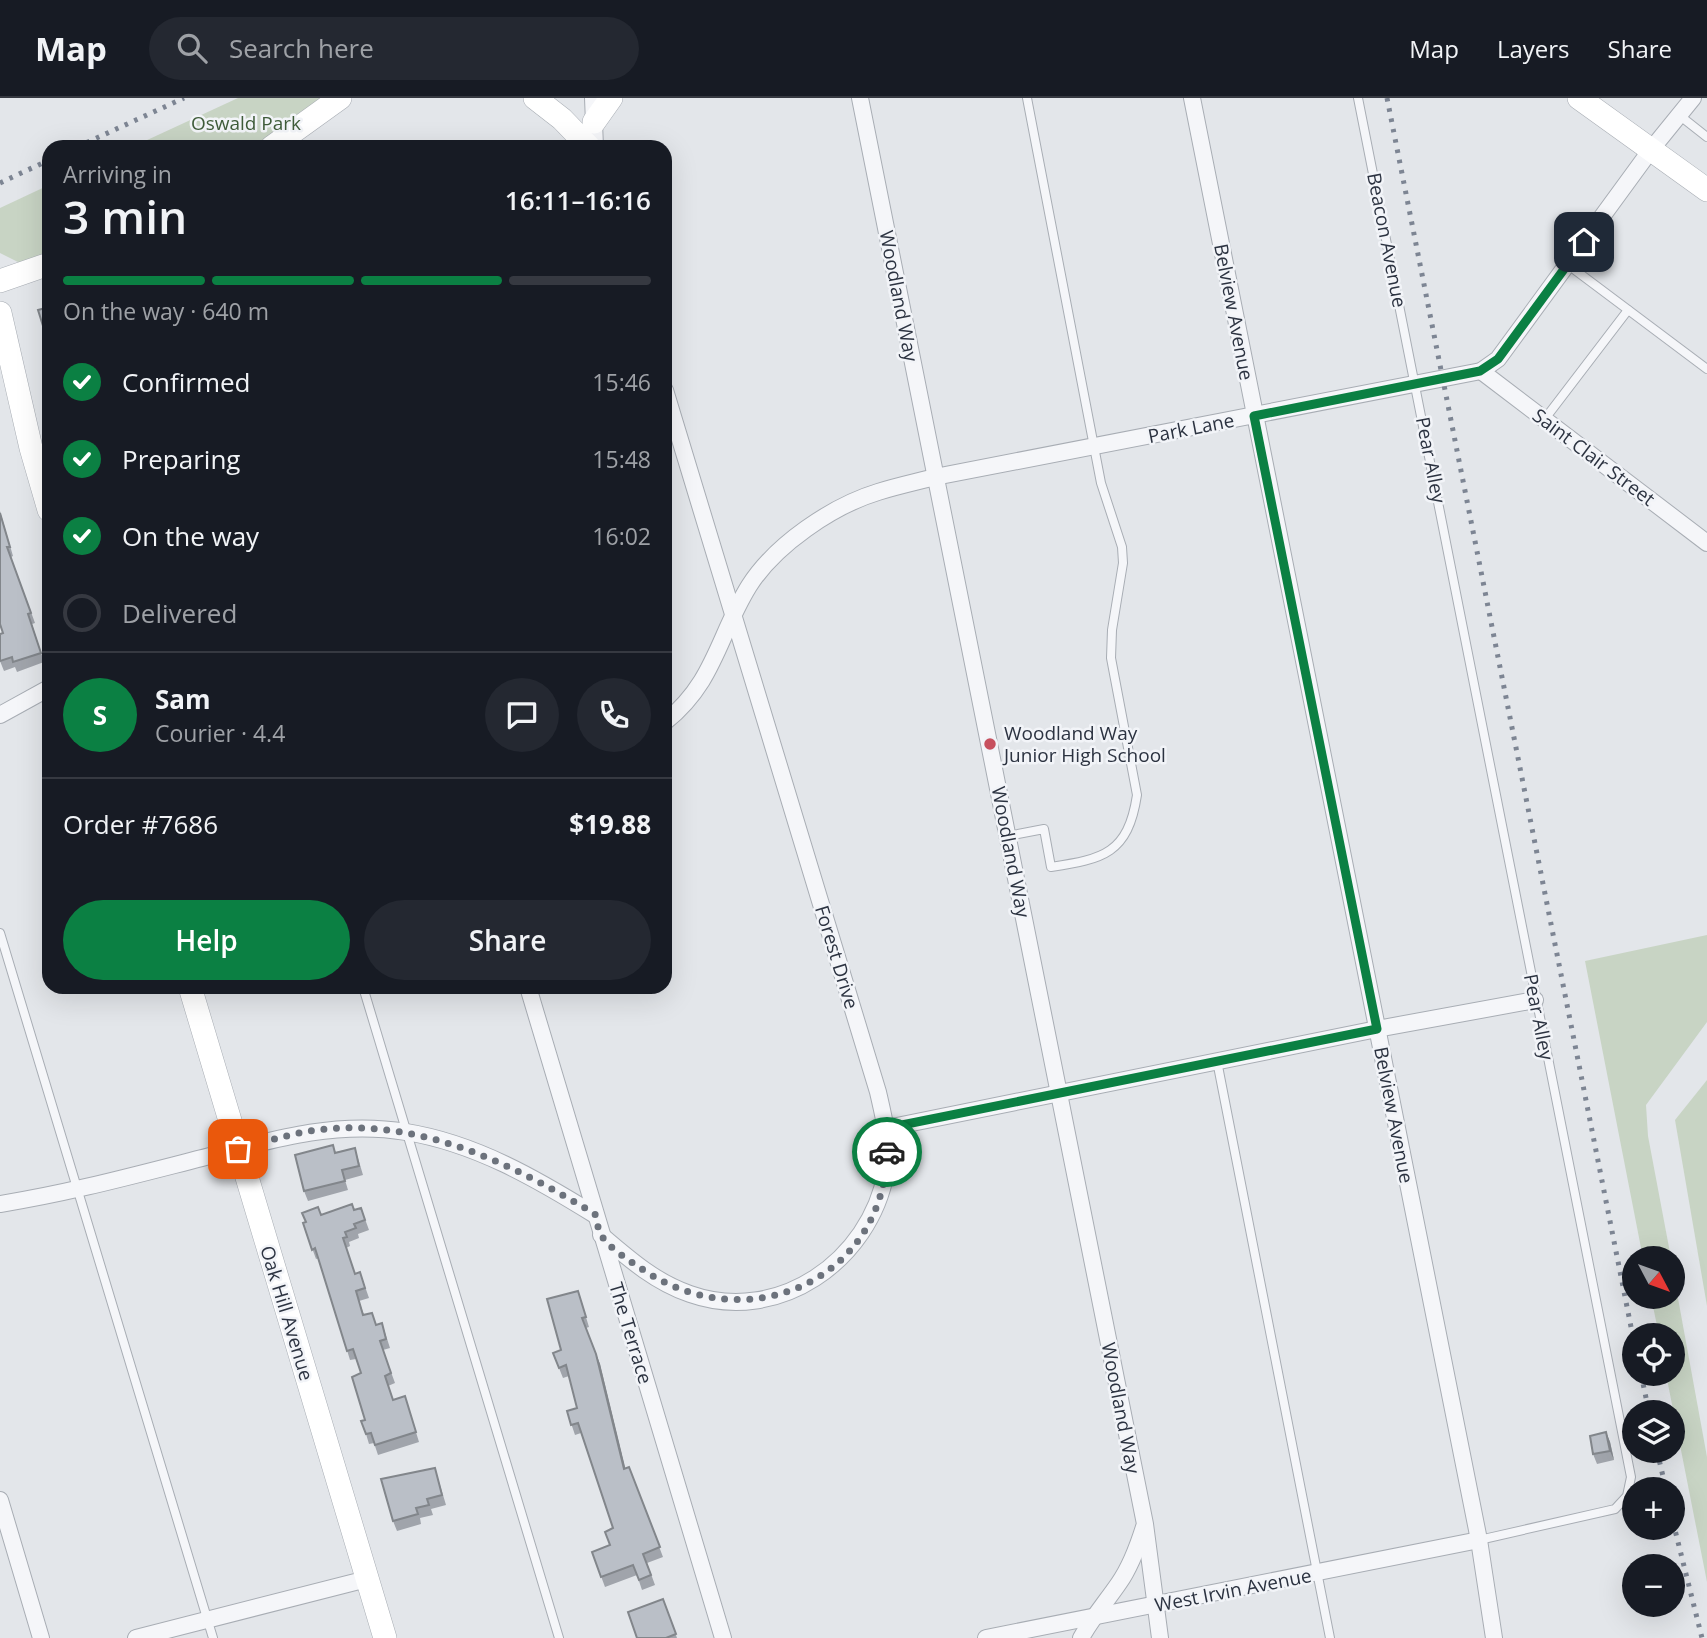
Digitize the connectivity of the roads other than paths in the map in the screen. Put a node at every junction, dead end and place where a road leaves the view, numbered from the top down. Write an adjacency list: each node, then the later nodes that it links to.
1 (340, 98): 14 (street)
2 (536, 98): 15 (street)
3 (593, 98): 12 (street)
4 (611, 98): 12 (street)
5 (860, 98): 33 (street, Woodland Way)
6 (1027, 98): 31 (lane)
7 (1192, 98): 29 (street, Belview Avenue)
8 (1358, 98): 27 (lane, Beacon Avenue)
9 (1579, 98): 17 (street)
10 (1693, 98): 11 (street)
11 (1679, 115): 13 (lane); 17 (street)
12 (594, 122): 16 (street)
13 (1707, 138)
14 (291, 140)
15 (582, 140)
16 (595, 140)
17 (1650, 151): 18 (street); 19 (street)
18 (1707, 190)
19 (1567, 264): 22 (lane); 26 (street)
20 (42, 266): 21 (street)
21 (0, 281)
22 (1628, 310): 24 (lane); 30 (lane)
23 (0, 313): 32 (street)
24 (1707, 369)
25 (0, 371): 32 (street)
26 (1480, 371): 27 (street, Park Lane); 30 (street, Saint Clair Street)
27 (1415, 382): 29 (street, Park Lane); 45 (lane, Pear Alley)
28 (672, 413): 36 (street, Forest Drive)
29 (1254, 416): 31 (street, Park Lane); 46 (street, Belview Avenue)
30 (1545, 420): 35 (street, Saint Clair Street)
31 (1095, 446): 33 (street, Park Lane); 40 (lane)
32 (31, 448): 34 (street)
33 (935, 477): 36 (street, Park Lane); 40 (street, Woodland Way)
34 (42, 486)
35 (1707, 543)
36 (734, 619): 39 (street, Park Lane); 49 (street, Forest Drive)
37 (42, 692): 38 (street)
38 (0, 715)
39 (672, 716)
40 (1008, 836): 48 (street, Woodland Way)
41 (0, 933): 52 (lane)
42 (192, 994): 51 (street, Oak Hill Avenue)
43 (365, 994): 50 (lane)
44 (530, 994): 54 (street, The Terrace)
45 (1535, 1000): 46 (street); 58 (lane, Pear Alley)
46 (1377, 1029): 47 (street); 58 (street, Belview Avenue)
47 (1217, 1061): 48 (street); 59 (lane)
48 (1057, 1093): 49 (street); 57 (street, Woodland Way)
49 (887, 1128): 55 (street, Forest Drive)
50 (406, 1132): 51 (street); 54 (street); 67 (lane)
51 (238, 1149): 52 (street); 60 (street, Oak Hill Avenue)
52 (77, 1190): 53 (street); 63 (lane)
53 (0, 1204)
54 (595, 1214): 55 (street, The Terrace)
55 (601, 1235): 68 (street, The Terrace)
56 (0, 1500): 64 (street)
57 (1145, 1524): 61 (street, Woodland Way); 62 (street)
58 (1479, 1539): 59 (street, West Irvin Avenue); 73 (street, Belview Avenue)
59 (1319, 1573): 61 (street, West Irvin Avenue); 72 (lane)
60 (367, 1579): 63 (street); 66 (street, Oak Hill Avenue)
61 (1158, 1605): 62 (street, West Irvin Avenue); 71 (street, Woodland Way)
62 (1092, 1618): 69 (street, West Irvin Avenue); 70 (street)
63 (210, 1630): 65 (street)
64 (41, 1638)
65 (136, 1638)
66 (385, 1638)
67 (559, 1638)
68 (723, 1638)
69 (986, 1638)
70 (1081, 1638)
71 (1160, 1638)
72 (1330, 1638)
73 (1494, 1638)

